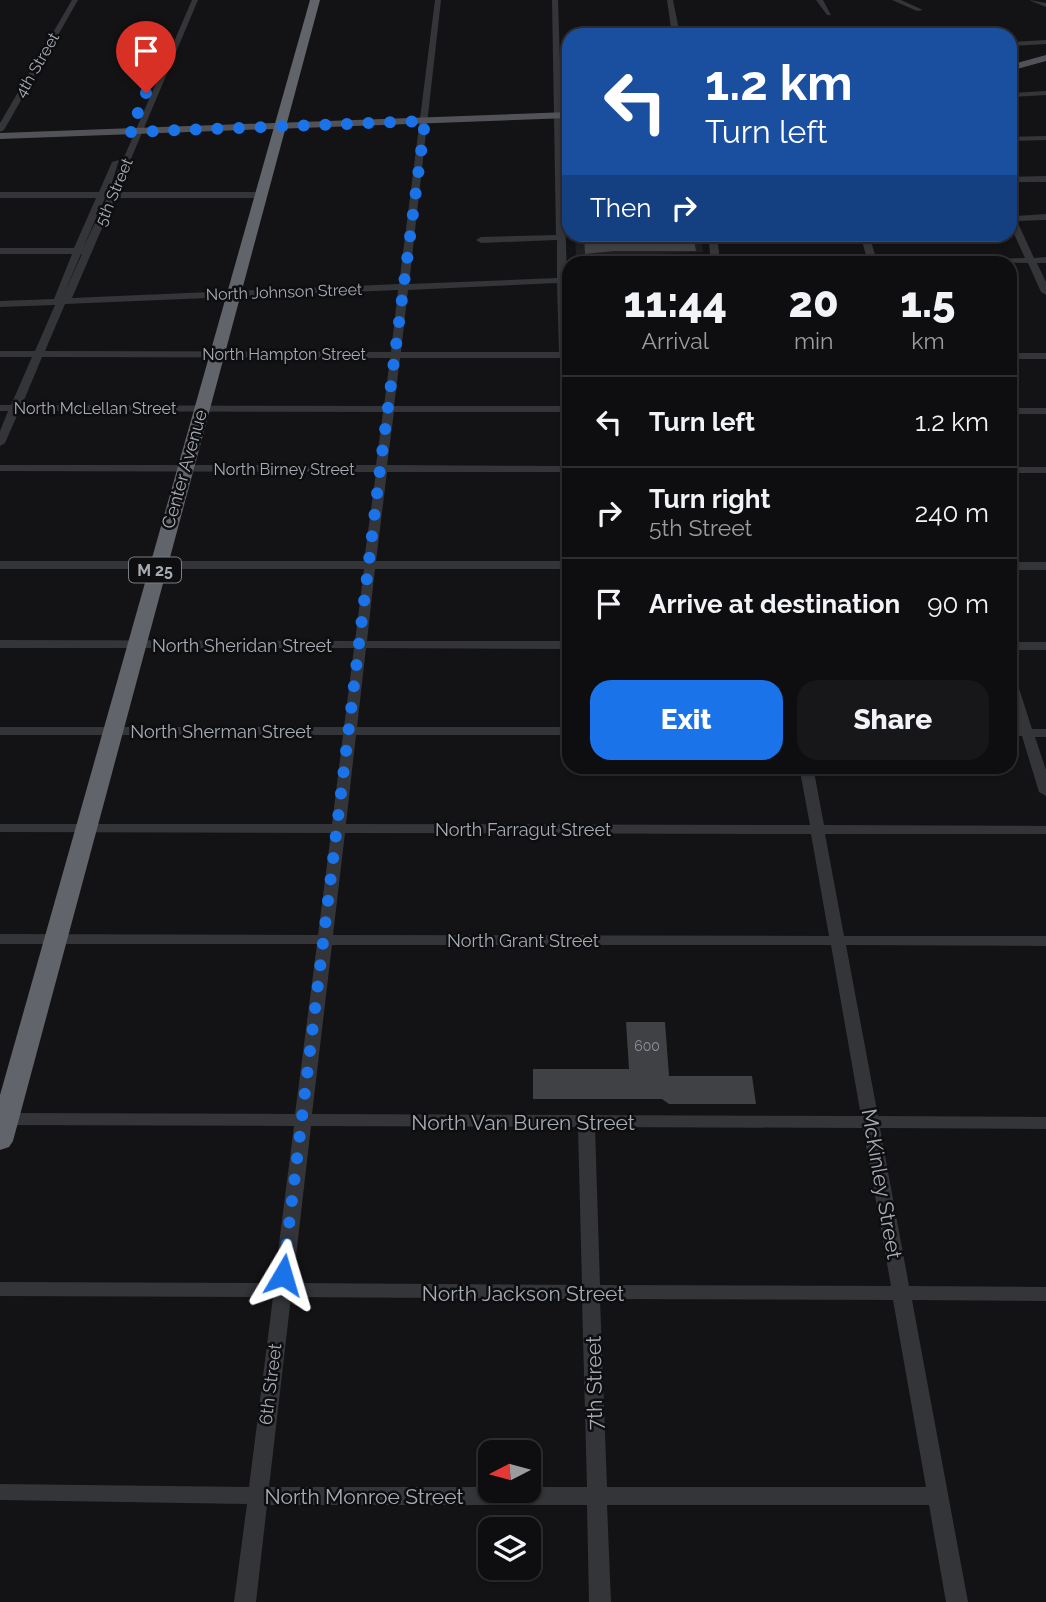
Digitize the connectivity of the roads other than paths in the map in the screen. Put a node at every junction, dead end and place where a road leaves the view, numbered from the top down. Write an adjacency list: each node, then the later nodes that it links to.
1 (75, 0): 26 (street, 4th Street)
2 (187, 0): 15 (street, 5th Street)
3 (195, 0): 15 (street, 5th Street)
4 (315, 0): 25 (highway, Center Avenue / M 25)
5 (438, 0): 24 (street, 6th Street)
6 (555, 0): 22 (street)
7 (670, 0): 14 (street)
8 (819, 0): 13 (street)
9 (895, 0): 12 (street)
10 (1032, 0): 11 (street)
11 (1046, 5)
12 (919, 10)
13 (829, 14)
14 (675, 28)
15 (176, 35): 27 (street, 5th Street)
16 (1046, 42): 17 (street)
17 (1017, 44)
18 (1046, 58): 19 (main road)
19 (1017, 66)
20 (1046, 93): 21 (street)
21 (1017, 95)
22 (557, 116): 23 (main road); 24 (main road); 40 (street)
23 (562, 116)
24 (425, 121): 25 (main road); 48 (street, 6th Street)
25 (280, 126): 27 (main road); 36 (highway, Center Avenue / M 25)
26 (0, 130)
27 (135, 132): 28 (main road); 34 (street, 5th Street); 35 (street, 5th Street)
28 (0, 136)
29 (1046, 138): 30 (street)
30 (1017, 139)
31 (1046, 179): 32 (street)
32 (1017, 180)
33 (0, 195): 34 (street)
34 (101, 195): 35 (street); 43 (street, 5th Street)
35 (112, 195): 36 (street); 43 (street, 5th Street)
36 (260, 195): 50 (highway, Center Avenue / M 25)
37 (1017, 217): 38 (street)
38 (1046, 218)
39 (1017, 232): 46 (street)
40 (562, 237): 41 (street)
41 (481, 240)
42 (0, 251): 43 (street)
43 (83, 251): 51 (street, 5th Street)
44 (1046, 260): 46 (street)
45 (1017, 261): 46 (street)
46 (1031, 261): 49 (street)
47 (562, 280): 48 (street, North Johnson Street)
48 (405, 287): 50 (street, North Johnson Street); 56 (street, 6th Street)
49 (1046, 292)
50 (234, 294): 51 (street, North Johnson Street); 55 (highway, Center Avenue / M 25)
51 (61, 302): 52 (street, North Johnson Street); 54 (street, 5th Street)
52 (0, 304)
53 (0, 354): 54 (street, North Hampton Street)
54 (39, 354): 55 (street, North Hampton Street); 61 (street, 5th Street)
55 (217, 354): 56 (street, North Hampton Street); 62 (highway, Center Avenue / M 25)
56 (394, 355): 57 (street, North Hampton Street); 63 (street, 6th Street)
57 (562, 355)
58 (1017, 356): 59 (street)
59 (1046, 356)
60 (0, 408): 61 (street, North McLellan Street)
61 (16, 408): 62 (street, North McLellan Street); 67 (street, 5th Street)
62 (201, 408): 63 (street, North McLellan Street); 69 (highway, Center Avenue / M 25)
63 (388, 409): 64 (street, North McLellan Street); 70 (street, 6th Street)
64 (562, 409)
65 (1017, 411): 66 (street)
66 (1046, 411)
67 (0, 443)
68 (0, 468): 69 (street, North Birney Street)
69 (185, 468): 70 (street, North Birney Street); 75 (highway, Center Avenue / M 25)
70 (380, 469): 71 (street, North Birney Street); 76 (street, 6th Street)
71 (562, 469)
72 (1017, 470): 73 (street)
73 (1046, 470)
74 (0, 565): 75 (street)
75 (157, 565): 76 (street); 81 (highway, Center Avenue / M 25)
76 (370, 565): 77 (street); 82 (street, 6th Street)
77 (562, 565)
78 (1017, 566): 79 (street)
79 (1046, 566)
80 (0, 644): 81 (street, North Sheridan Street)
81 (136, 644): 82 (street, North Sheridan Street); 88 (highway, Center Avenue / M 25)
82 (359, 645): 83 (street, North Sheridan Street); 89 (street, 6th Street)
83 (562, 645)
84 (1017, 646): 85 (street)
85 (1046, 646)
86 (1017, 701): 92 (street)
87 (0, 731): 88 (street, North Sherman Street)
88 (112, 731): 89 (street, North Sherman Street); 97 (highway, Center Avenue / M 25)
89 (349, 731): 90 (street, North Sherman Street); 98 (street, 6th Street)
90 (562, 731)
91 (1017, 732): 92 (street)
92 (1027, 733): 93 (street); 95 (street)
93 (1046, 733)
94 (807, 774): 99 (street, McKinley Street)
95 (1046, 792)
96 (0, 828): 97 (street, North Farragut Street)
97 (87, 828): 98 (street, North Farragut Street); 103 (highway, Center Avenue / M 25)
98 (336, 829): 99 (street, North Farragut Street); 102 (street, 6th Street)
99 (817, 830): 100 (street, North Farragut Street); 104 (street, McKinley Street)
100 (1046, 830)
101 (0, 939): 103 (street, North Grant Street)
102 (323, 939): 103 (street, North Grant Street); 104 (street, North Grant Street); 107 (street, 6th Street)
103 (57, 940): 106 (highway, Center Avenue / M 25)
104 (838, 941): 105 (street, North Grant Street); 108 (street, McKinley Street)
105 (1046, 942)
106 (3, 1119): 107 (street, North Van Buren Street); 111 (highway, Center Avenue / M 25)
107 (302, 1121): 109 (street, North Van Buren Street); 113 (street, 6th Street)
108 (870, 1122): 109 (street, North Van Buren Street); 110 (street, North Van Buren Street); 115 (street, McKinley Street)
109 (586, 1123): 114 (street, 7th Street)
110 (1046, 1123)
111 (0, 1141)
112 (0, 1289): 113 (street, North Jackson Street)
113 (281, 1292): 114 (street, North Jackson Street); 119 (street, 6th Street)
114 (591, 1293): 115 (street, North Jackson Street); 118 (street, 7th Street)
115 (902, 1294): 116 (street, North Jackson Street); 120 (street, McKinley Street)
116 (1046, 1294)
117 (0, 1492): 119 (street, North Monroe Street)
118 (596, 1494): 119 (street, North Monroe Street); 120 (street, North Monroe Street); 122 (street, 7th Street)
119 (256, 1496): 121 (street, 6th Street)
120 (937, 1496): 123 (street, McKinley Street)
121 (245, 1602)
122 (600, 1602)
123 (957, 1602)

